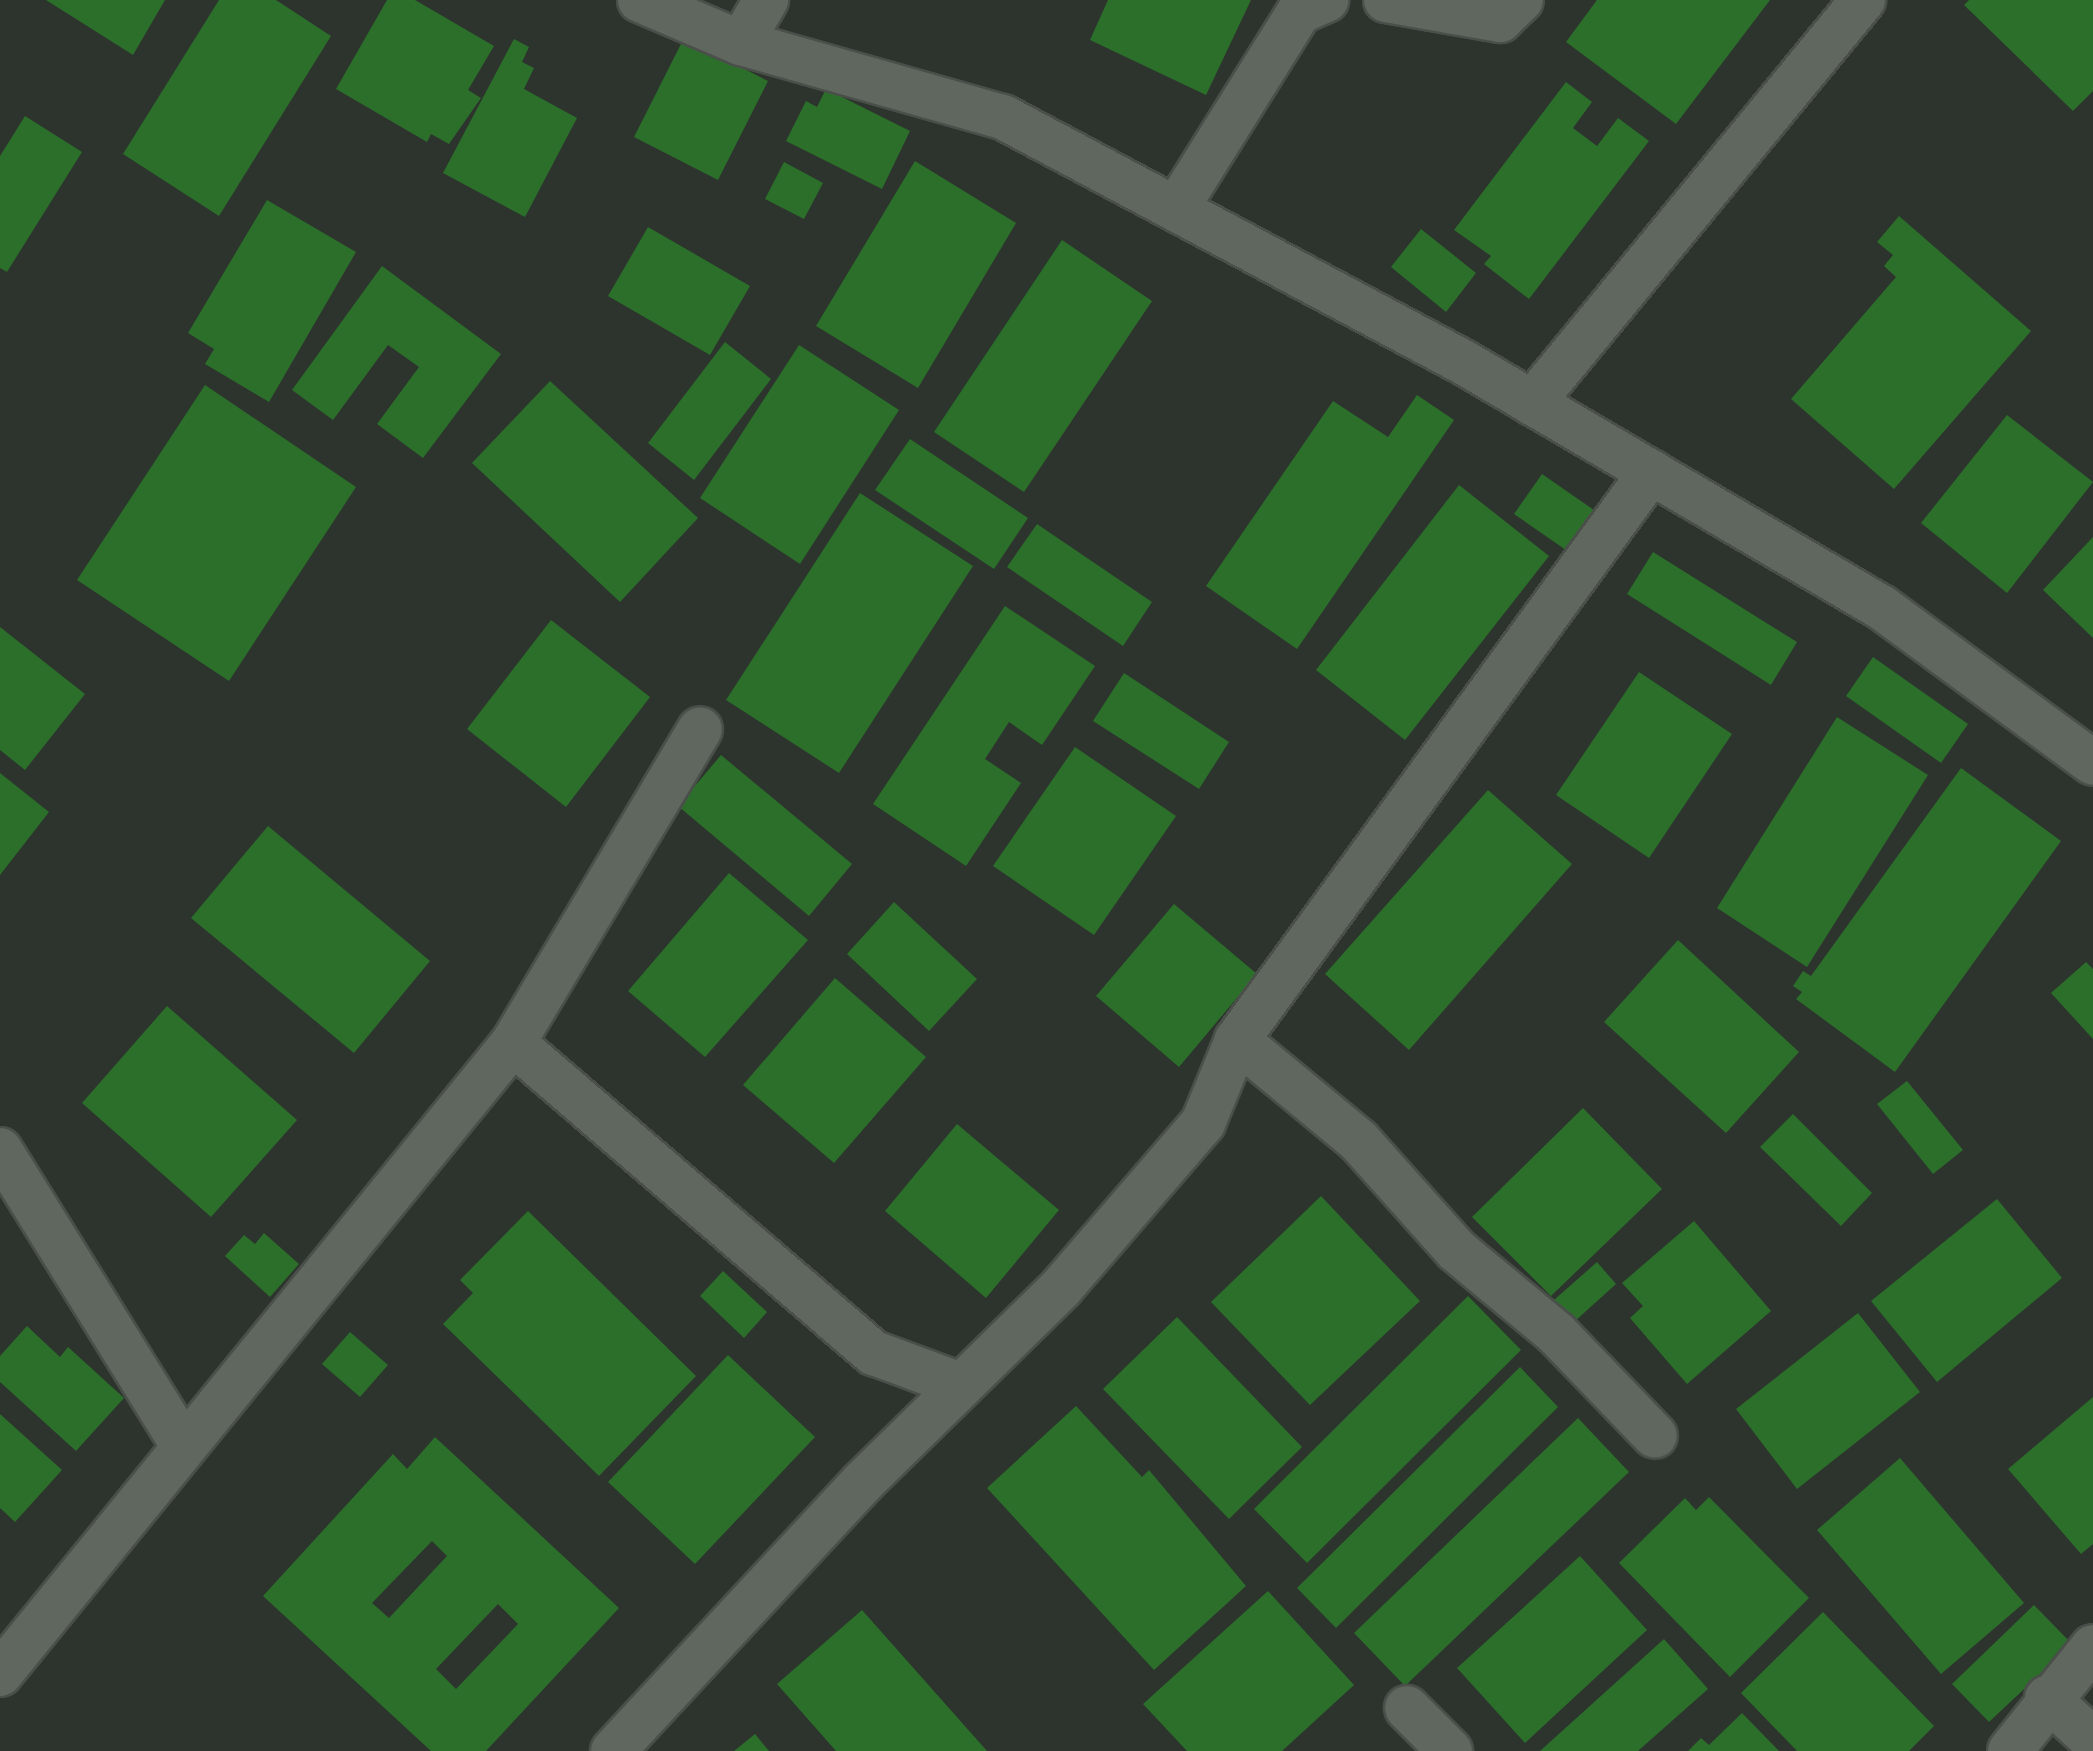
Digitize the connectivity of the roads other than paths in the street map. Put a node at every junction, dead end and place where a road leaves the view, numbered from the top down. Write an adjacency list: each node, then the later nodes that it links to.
1 (640, 0): 7 (street)
2 (766, 0): 7 (street)
3 (1326, 0): 8 (street)
4 (1386, 0): 5 (street)
5 (1521, 0)
6 (1863, 0): 9 (street)
7 (741, 43): 8 (street)
8 (1176, 209): 9 (street)
9 (1532, 403): 10 (street)
10 (1651, 472): 12 (street); 13 (street)
11 (700, 729): 14 (street)
12 (2093, 763)
13 (1237, 1040): 16 (street); 17 (street)
14 (513, 1043): 16 (street); 18 (street)
15 (0, 1150): 18 (street)
16 (958, 1384): 24 (street)
17 (1655, 1436)
18 (184, 1447): 20 (street)
19 (2093, 1647): 21 (street)
20 (0, 1674)
21 (2047, 1698): 23 (street); 26 (street)
22 (1407, 1708): 25 (street)
23 (2093, 1740)
24 (613, 1751)
25 (1450, 1751)
26 (2010, 1751)

